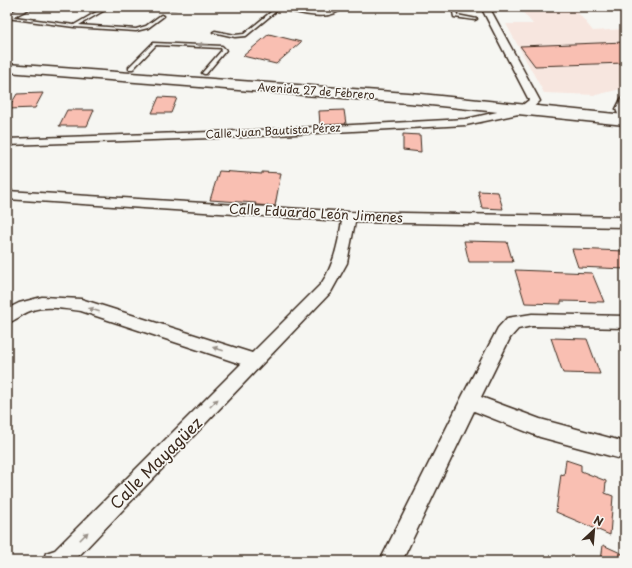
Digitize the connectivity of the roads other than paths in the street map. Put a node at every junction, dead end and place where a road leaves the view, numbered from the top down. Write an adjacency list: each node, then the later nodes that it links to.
1 (30, 7): 11 (street)
2 (108, 7): 13 (lane)
3 (165, 7): 4 (lane)
4 (177, 7)
5 (279, 7): 14 (lane)
6 (285, 7): 7 (street)
7 (340, 7)
8 (454, 7): 12 (lane)
9 (485, 7): 19 (street)
10 (162, 16): 13 (lane)
11 (7, 17): 13 (lane)
12 (475, 19)
13 (74, 26)
14 (215, 32)
15 (7, 58): 17 (main road, Avenida 27 de Febrero)
16 (7, 68): 19 (main road, Avenida 27 de Febrero)
17 (131, 68): 18 (main road, Avenida 27 de Febrero); 18 (lane, one-way to 17)
18 (204, 73): 19 (main road, Avenida 27 de Febrero)
19 (529, 106): 20 (main road, Avenida 27 de Febrero); 21 (street, Calle Juan Bautista Pérez)
20 (624, 111)
21 (7, 142)
22 (7, 195): 23 (street, Calle Eduardo León Jimenes)
23 (349, 217): 24 (street, Calle Eduardo León Jimenes); 27 (street, Calle Mayagüez)
24 (625, 222)
25 (7, 318): 27 (street, one-way to 25)
26 (625, 322): 28 (street)
27 (255, 361): 30 (street, Calle Mayagüez, one-way to 27)
28 (469, 401): 29 (street); 31 (street)
29 (625, 451)
30 (54, 561)
31 (391, 561)

